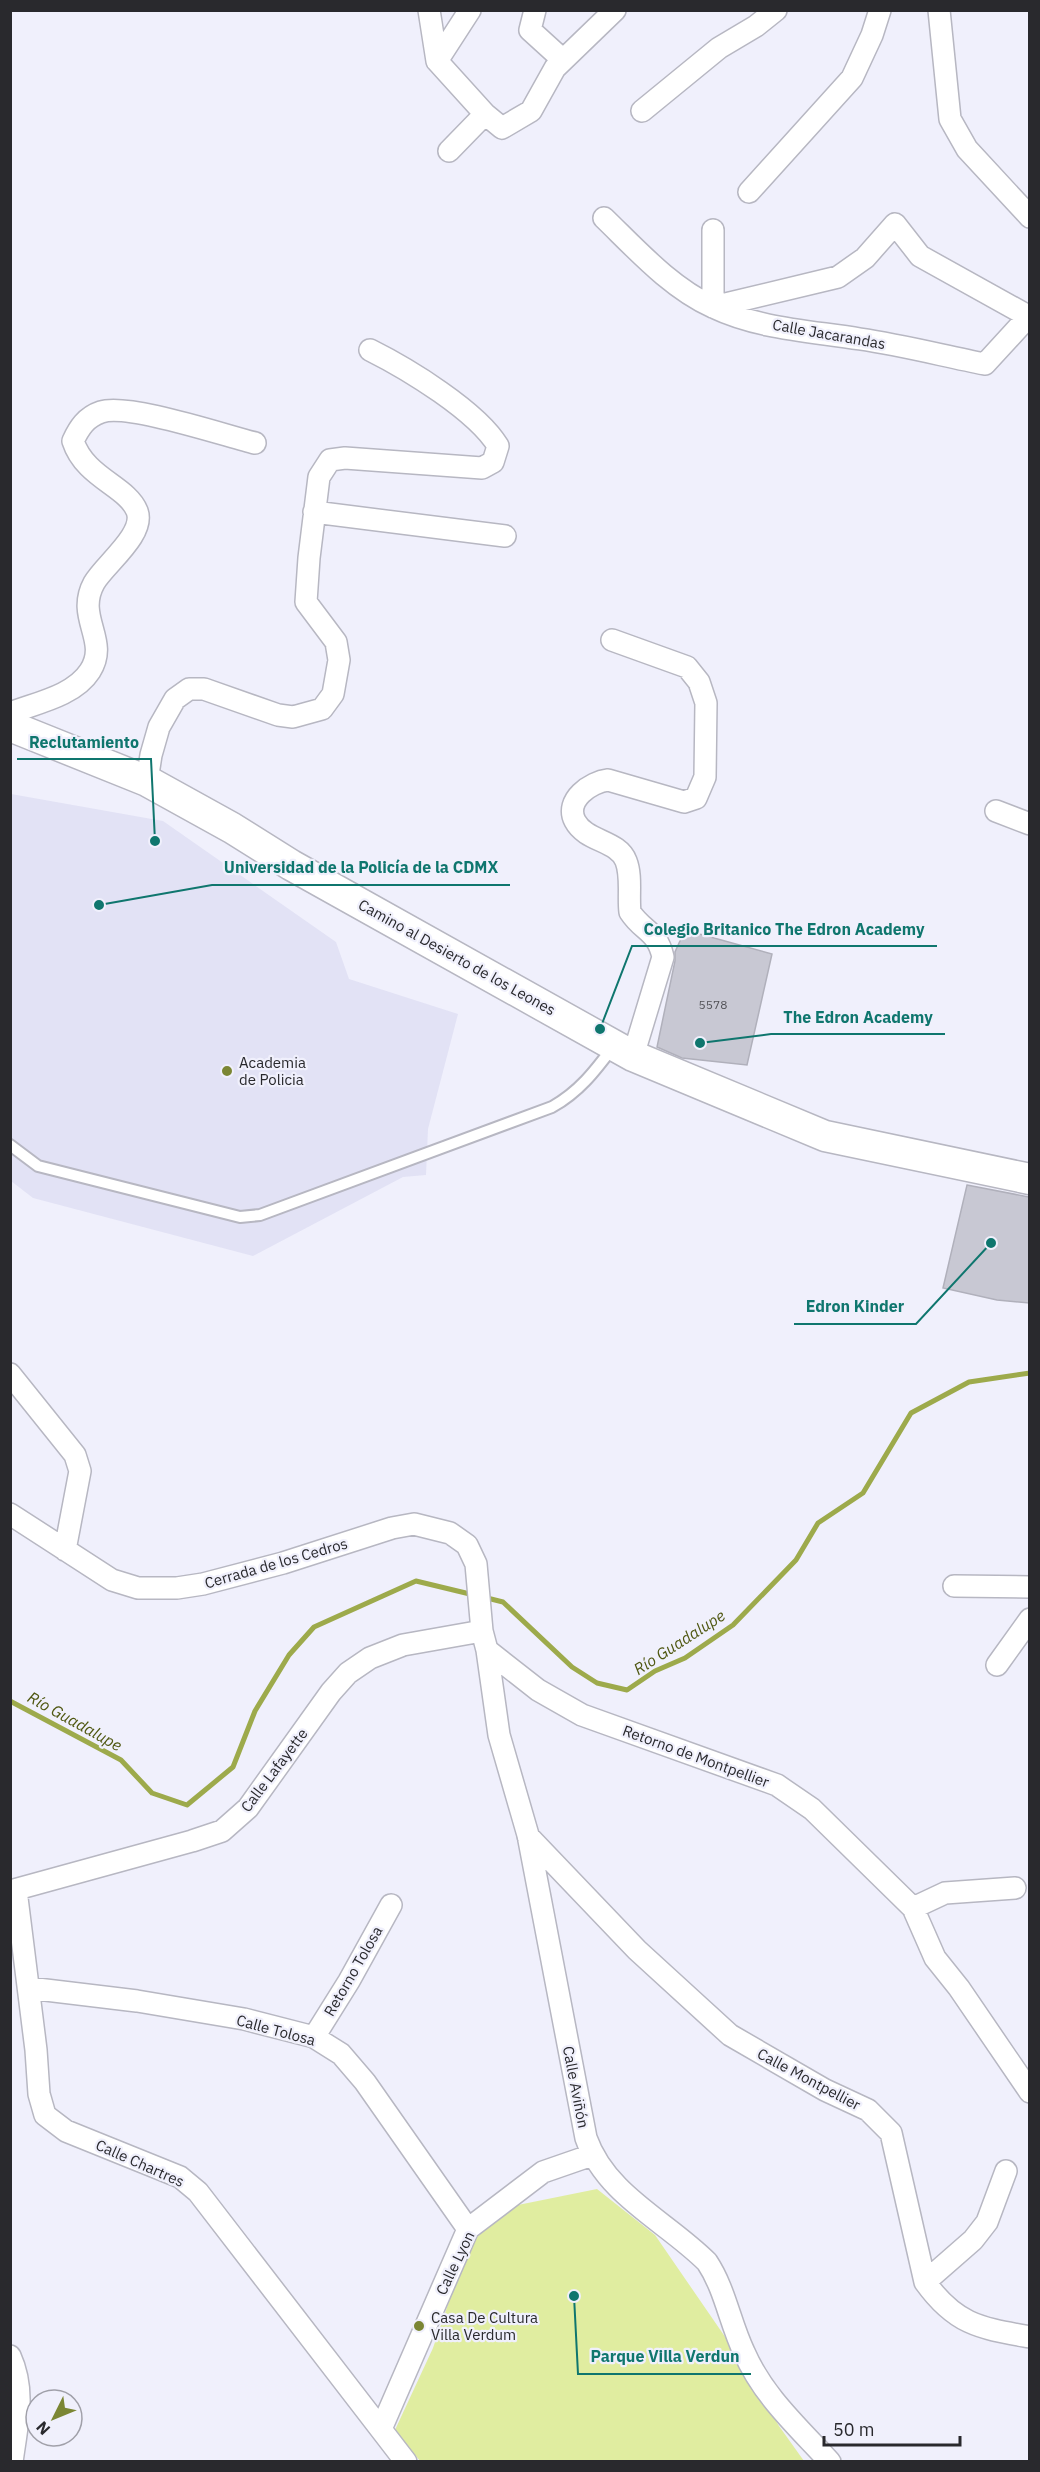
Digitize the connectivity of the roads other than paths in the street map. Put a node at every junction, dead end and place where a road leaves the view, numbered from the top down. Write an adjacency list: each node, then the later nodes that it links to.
1 (429, 10): 9 (street)
2 (470, 10): 9 (street)
3 (615, 10): 8 (street)
4 (776, 10): 10 (street)
5 (880, 10): 13 (street)
6 (939, 10): 14 (street)
7 (533, 20): 8 (street)
8 (563, 60): 11 (street)
9 (436, 61): 11 (street)
10 (642, 111)
11 (485, 114): 12 (street)
12 (448, 151)
13 (749, 192)
14 (1029, 217)
15 (604, 218): 17 (street, Calle Jacarandas)
16 (713, 230): 17 (street)
17 (712, 307): 18 (street, Calle Jacarandas); 18 (street)
18 (1029, 315)
19 (370, 350): 21 (street)
20 (255, 443): 24 (street)
21 (314, 512): 22 (street); 26 (street)
22 (505, 536)
23 (612, 640): 29 (street)
24 (10, 714)
25 (10, 726): 26 (main road, Camino al Desierto de los Leones)
26 (147, 781): 29 (main road, Camino al Desierto de los Leones)
27 (996, 811): 28 (street)
28 (1029, 824)
29 (624, 1050): 30 (lane); 31 (main road, Camino al Desierto de los Leones)
30 (10, 1145)
31 (1029, 1179)
32 (10, 1374): 34 (street)
33 (10, 1514): 34 (street, Cerrada de los Cedros)
34 (65, 1550): 38 (street, Cerrada de los Cedros)
35 (954, 1586): 36 (street)
36 (1029, 1587)
37 (1029, 1619): 39 (street)
38 (484, 1636): 40 (street, Calle Aviñón); 42 (street, Calle Lafayette); 44 (street, Retorno de Montpellier)
39 (997, 1665)
40 (528, 1835): 48 (street, Calle Aviñón); 51 (street, Calle Montpellier)
41 (1015, 1888): 44 (street)
42 (13, 1891): 45 (street, Calle Chartres)
43 (391, 1905): 46 (street, Retorno Tolosa)
44 (913, 1908): 47 (street, Retorno de Montpellier)
45 (28, 1988): 46 (street, Calle Tolosa); 54 (street, Calle Chartres)
46 (314, 2037): 50 (street, Calle Tolosa)
47 (1029, 2092)
48 (592, 2156): 50 (street, Calle Lyon); 57 (street, Calle Aviñón)
49 (1006, 2171): 51 (street)
50 (468, 2229): 54 (street, Calle Lyon)
51 (925, 2282): 52 (street, Calle Montpellier)
52 (1029, 2337)
53 (10, 2355): 55 (street)
54 (381, 2429): 56 (street, Calle Chartres)
55 (12, 2462)
56 (406, 2462)
57 (830, 2462)

